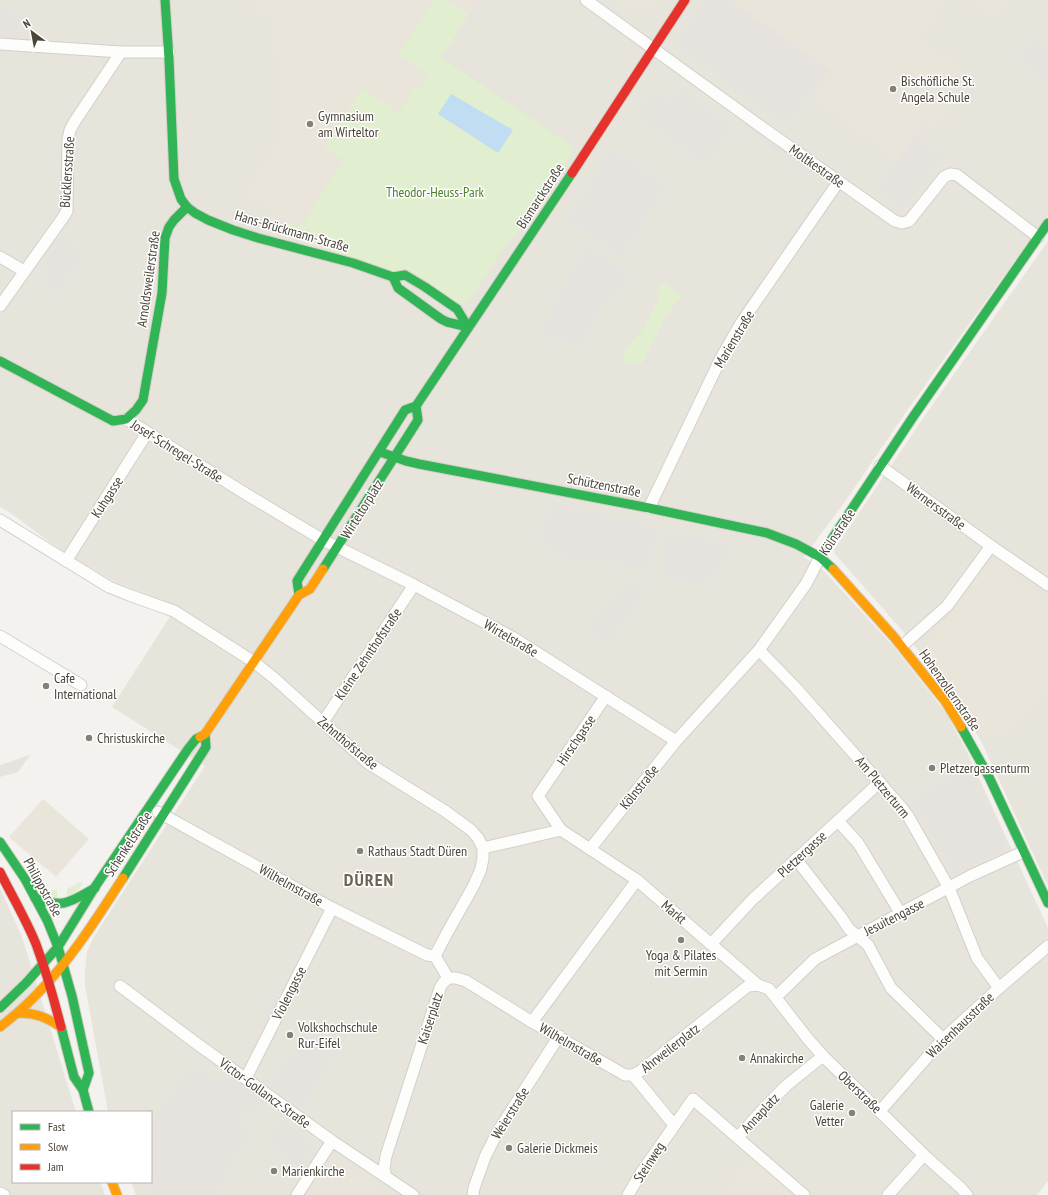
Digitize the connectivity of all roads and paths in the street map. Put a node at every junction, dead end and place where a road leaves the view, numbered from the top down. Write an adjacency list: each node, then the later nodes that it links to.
1 (165, 0): 7 (main road)
2 (586, 0): 5 (street, Moltkestraße)
3 (685, 0): 5 (main road, Bismarckstraße)
4 (0, 44): 6 (street)
5 (652, 48): 8 (street, Moltkestraße); 16 (main road, Bismarckstraße)
6 (121, 52): 7 (street); 13 (street, Bücklersstraße)
7 (169, 52): 9 (main road)
8 (839, 181): 11 (street, Moltkestraße); 25 (street, Marienstraße)
9 (187, 207): 14 (main road, Hans-Brückmann-Straße); 19 (main road, Arnoldsweilerstraße)
10 (1048, 224): 11 (main road, Kölnstraße)
11 (1038, 237): 23 (main road, Kölnstraße)
12 (0, 257): 13 (street)
13 (24, 272): 15 (street, Bücklersstraße)
14 (393, 277): 16 (main road); 16 (main road, Hans-Brückmann-Straße)
15 (0, 306)
16 (468, 327): 18 (main road, Bismarckstraße)
17 (0, 361): 19 (main road, Josef-Schregel-Straße)
18 (416, 406): 21 (main road, Bismarckstraße); 22 (main road)
19 (126, 419): 20 (street, Josef-Schregel-Straße)
20 (148, 434): 24 (street, Josef-Schregel-Straße); 31 (street, Kuhgasse)
21 (380, 452): 22 (main road, Schützenstraße); 27 (main road, Wirteltorplatz)
22 (395, 458): 25 (main road, Schützenstraße); 29 (main road, Wirteltorplatz)
23 (880, 466): 28 (street, Wernersstraße); 30 (main road, Kölnstraße)
24 (246, 494): 27 (street, Wirteltorplatz)
25 (649, 508): 30 (main road, Schützenstraße)
26 (0, 520): 31 (street, Zehnthofstraße)
27 (323, 540): 29 (street, Wirteltorplatz); 34 (main road)
28 (991, 546): 33 (street, Wernersstraße); 36 (street)
29 (338, 547): 32 (street, Wirtelstraße); 34 (main road, Schenkelstraße)
30 (820, 557): 36 (main road, Hohenzollernstraße); 37 (street, Kölnstraße)
31 (66, 561): 38 (street, Zehnthofstraße)
32 (414, 585): 40 (street, Wirtelstraße); 41 (street, Kleine Zehnthofstraße)
33 (1048, 585)
34 (299, 595): 38 (main road, Schenkelstraße)
35 (0, 636): 39 (street)
36 (902, 646): 53 (main road, Hohenzollernstraße)
37 (759, 650): 43 (street, Kölnstraße); 44 (street, Am Pletzerturm)
38 (254, 662): 41 (street, Zehnthofstraße); 42 (main road, Schenkelstraße)
39 (81, 685)
40 (606, 696): 43 (street, Wirtelstraße); 45 (street, Hirschgasse)
41 (323, 722): 51 (street, Zehnthofstraße)
42 (205, 734): 46 (main road, Schenkelstraße); 47 (main road, Schenkelstraße)
43 (676, 741): 52 (street, Kölnstraße)
44 (880, 782): 48 (street, Pletzergasse); 58 (street, Am Pletzerturm)
45 (547, 784): 49 (street, Markt)
46 (149, 807): 47 (street, Wilhelmstraße); 57 (main road, Schenkelstraße)
47 (163, 815): 61 (street, Wilhelmstraße); 69 (main road, Schenkelstraße)
48 (838, 821): 54 (street, Pletzergasse); 62 (street)
49 (561, 830): 51 (street); 52 (street, Markt)
50 (0, 842): 59 (main road, Philippstraße)
51 (483, 848): 67 (street)
52 (590, 849): 56 (street, Markt)
53 (1023, 852): 58 (street, Jesuitengasse); 60 (main road, Hohenzollernstraße)
54 (796, 860): 63 (street); 64 (street, Pletzergasse)
55 (0, 872): 68 (main road)
56 (637, 880): 64 (street, Markt); 78 (street)
57 (96, 888): 59 (main road); 66 (main road, Schenkelstraße)
58 (949, 888): 62 (street, Jesuitengasse); 74 (street, Am Pletzerturm)
59 (35, 898): 66 (main road, Philippstraße)
60 (1047, 899)
61 (332, 908): 67 (street, Wilhelmstraße); 85 (street, Violengasse)
62 (901, 914): 63 (street, Jesuitengasse)
63 (857, 936): 75 (street, Jesuitengasse); 82 (street)
64 (712, 944): 72 (street, Markt)
65 (1048, 946): 74 (street, Waisenhausstraße)
66 (58, 947): 68 (main road, Schenkelstraße); 69 (main road, Philippstraße)
67 (435, 956): 70 (street, Kaiserplatz)
68 (43, 965): 71 (main road); 76 (main road, Schenkelstraße)
69 (64, 965): 71 (main road, Schenkelstraße); 86 (main road, Philippstraße)
70 (448, 978): 78 (street, Wilhelmstraße); 93 (street, Kaiserplatz)
71 (49, 982): 77 (main road, Schenkelstraße); 79 (main road)
72 (758, 985): 75 (street, Oberstraße); 84 (street, Ahrweilerplatz)
73 (120, 986): 85 (street, Victor-Gollancz-Straße)
74 (999, 988): 82 (street, Waisenhausstraße)
75 (776, 997): 83 (street, Oberstraße)
76 (0, 1008)
77 (18, 1013): 79 (main road); 80 (main road, Schenkelstraße)
78 (532, 1022): 81 (street, Wilhelmstraße)
79 (61, 1027): 86 (main road)
80 (0, 1028)
81 (559, 1036): 84 (street, Wilhelmstraße); 100 (street, Weierstraße)
82 (944, 1039): 88 (street, Waisenhausstraße)
83 (823, 1056): 88 (street, Oberstraße); 90 (street, Annaplatz)
84 (633, 1075): 89 (street, Ahrweilerplatz)
85 (246, 1078): 91 (street, Victor-Gollancz-Straße)
86 (83, 1090): 87 (main road)
87 (89, 1111)
88 (880, 1111): 92 (street, Oberstraße)
89 (672, 1127): 90 (street, Annaplatz); 101 (street, Steinweg)
90 (738, 1137): 102 (street)
91 (332, 1141): 93 (street, Victor-Gollancz-Straße); 98 (street)
92 (924, 1155): 103 (street); 104 (street, Oberstraße)
93 (386, 1177): 99 (street, Victor-Gollancz-Straße)
94 (112, 1183): 97 (main road)
95 (0, 1193): 96 (street)
96 (4, 1195)
97 (117, 1195)
98 (297, 1195)
99 (413, 1195)
100 (473, 1195)
101 (628, 1195)
102 (804, 1195)
103 (888, 1195)
104 (967, 1195)

